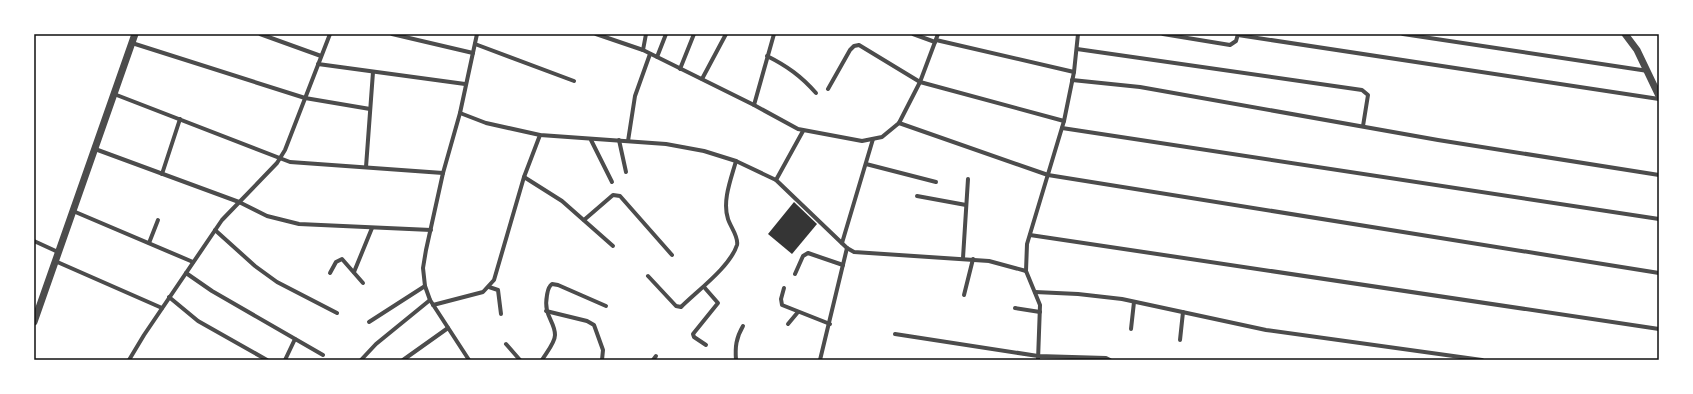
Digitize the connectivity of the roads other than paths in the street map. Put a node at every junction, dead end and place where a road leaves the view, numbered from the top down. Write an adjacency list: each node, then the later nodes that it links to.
1 (135, 34): 20 (street)
2 (260, 34): 26 (street)
3 (330, 34): 26 (street)
4 (392, 34): 24 (street)
5 (477, 34): 21 (street)
6 (596, 34): 23 (street)
7 (646, 34): 23 (street)
8 (666, 34): 28 (street)
9 (694, 34): 30 (street)
10 (726, 34): 34 (street)
11 (774, 34): 27 (street)
12 (913, 34): 19 (street)
13 (938, 34): 19 (street)
14 (1078, 34): 22 (street)
15 (1164, 34): 16 (street)
16 (1238, 34): 44 (street)
17 (1403, 34): 31 (street)
18 (1625, 34): 31 (street)
19 (935, 41): 33 (street); 37 (street)
20 (132, 43): 41 (street); 43 (street)
21 (475, 44): 24 (street); 36 (street)
22 (1077, 49): 33 (street); 51 (street)
23 (643, 50): 25 (street)
24 (473, 53): 38 (street)
25 (650, 54): 28 (street); 58 (street)
26 (321, 56): 29 (street)
27 (767, 56): 40 (street); 45 (street)
28 (657, 57): 30 (street)
29 (318, 64): 32 (street); 43 (street)
30 (680, 69): 34 (street)
31 (1649, 71): 42 (street)
32 (373, 72): 38 (street); 46 (street)
33 (1074, 72): 35 (street)
34 (702, 79): 45 (street)
35 (1072, 80): 49 (street); 51 (street)
36 (574, 81)
37 (920, 82): 39 (street); 49 (street); 50 (street)
38 (465, 84): 47 (street)
39 (828, 89)
40 (816, 93)
41 (114, 94): 48 (street); 59 (street)
42 (1659, 96)
43 (305, 98): 46 (street); 60 (street)
44 (1659, 99)
45 (754, 105): 53 (street)
46 (370, 109): 63 (street)
47 (460, 113): 54 (street); 65 (street)
48 (180, 119): 60 (street); 66 (street)
49 (1064, 121): 52 (street)
50 (899, 123): 57 (street); 67 (street)
51 (1363, 126): 68 (street)
52 (1062, 128): 67 (street); 78 (street)
53 (803, 131): 57 (street); 71 (street)
54 (540, 135): 55 (street); 69 (street)
55 (591, 140): 56 (street); 72 (street)
56 (619, 140): 58 (street); 64 (street)
57 (873, 140): 62 (street)
58 (628, 141): 61 (street)
59 (95, 149): 66 (street); 77 (street)
60 (280, 158): 63 (street); 75 (street)
61 (736, 161): 71 (street); 107 (street)
62 (866, 164): 73 (street); 87 (street)
63 (366, 167): 65 (street)
64 (626, 172)
65 (443, 173): 83 (street)
66 (162, 174): 75 (street)
67 (1048, 175): 84 (street); 101 (street)
68 (1659, 175)
69 (524, 176): 80 (street); 106 (street)
70 (968, 179): 76 (street)
71 (776, 180): 87 (street)
72 (612, 182)
73 (936, 182)
74 (917, 196): 76 (street)
75 (238, 202): 81 (street); 82 (street)
76 (966, 205): 92 (street)
77 (73, 211): 86 (street); 90 (street)
78 (1659, 219)
79 (158, 220): 86 (street)
80 (584, 220): 88 (street); 91 (street)
81 (372, 228): 83 (street); 98 (street)
82 (215, 230): 95 (street); 122 (street)
83 (431, 230): 105 (street)
84 (1030, 235): 97 (street); 131 (street)
85 (34, 241): 90 (street)
86 (149, 243): 95 (street)
87 (842, 243): 89 (street)
88 (613, 246)
89 (847, 248): 92 (street); 96 (street)
90 (58, 252): 94 (street)
91 (672, 255)
92 (963, 258): 93 (street)
93 (973, 259): 97 (street); 110 (street)
94 (55, 261): 116 (street); 124 (street)
95 (193, 262): 99 (street)
96 (843, 265): 102 (street); 127 (street)
97 (1026, 271): 109 (street)
98 (354, 272): 100 (street); 104 (street)
99 (186, 273): 111 (street); 133 (street)
100 (330, 273)
101 (1659, 273)
102 (795, 274)
103 (648, 276): 107 (street)
104 (363, 283)
105 (425, 286): 112 (street); 125 (street)
106 (489, 287): 114 (street); 123 (street)
107 (704, 287): 136 (street)
108 (784, 288): 119 (street)
109 (1035, 292): 113 (street); 120 (street)
110 (964, 295)
111 (169, 297): 116 (street); 141 (street)
112 (430, 300): 114 (street); 143 (street)
113 (1134, 302): 121 (street); 130 (street)
114 (434, 305): 129 (street)
115 (606, 306): 118 (street)
116 (162, 308): 140 (street)
117 (1015, 308): 120 (street)
118 (546, 311): 147 (street); 148 (street)
119 (798, 312): 126 (street); 127 (street)
120 (1040, 312): 139 (street)
121 (1183, 312): 134 (street); 153 (street)
122 (337, 313)
123 (501, 314)
124 (34, 322)
125 (369, 322)
126 (788, 324)
127 (830, 324): 151 (street)
128 (743, 326): 150 (street)
129 (448, 328): 144 (street); 145 (street)
130 (1131, 329)
131 (1659, 329)
132 (895, 334): 139 (street)
133 (295, 339): 137 (street); 142 (street)
134 (1180, 340)
135 (506, 344): 146 (street)
136 (706, 345)
137 (323, 356)
138 (656, 356): 149 (street)
139 (1038, 358): 152 (street)
140 (129, 360)
141 (267, 360)
142 (285, 360)
143 (361, 360)
144 (403, 360)
145 (469, 360)
146 (520, 360)
147 (542, 360)
148 (602, 360)
149 (653, 360)
150 (736, 360)
151 (820, 360)
152 (1110, 360)
153 (1482, 360)

